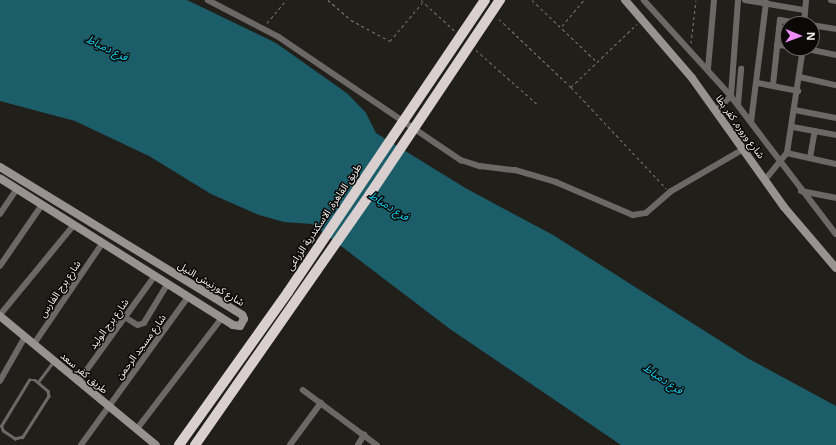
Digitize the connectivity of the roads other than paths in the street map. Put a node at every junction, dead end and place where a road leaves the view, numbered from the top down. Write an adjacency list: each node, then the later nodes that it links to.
1 (208, 0): 39 (street)
2 (485, 0): 79 (highway, طريق القاهرة, الاسكندرية الزراعى, bridge)
3 (500, 0): 80 (highway, bridge)
4 (625, 0): 33 (main road, شارع وروره, كفر بطا)
5 (644, 0): 23 (street)
6 (714, 0): 23 (street)
7 (738, 0): 30 (street)
8 (745, 0): 12 (street)
9 (806, 0): 13 (street)
10 (831, 0): 11 (street)
11 (836, 1)
12 (766, 3): 13 (street); 26 (street)
13 (804, 10): 14 (street)
14 (804, 16)
15 (780, 20): 18 (street)
16 (820, 26): 17 (street)
17 (836, 29)
18 (777, 45): 19 (street); 27 (street)
19 (780, 45)
20 (820, 52): 21 (street)
21 (836, 55)
22 (802, 56): 25 (street)
23 (708, 69): 30 (street)
24 (741, 69): 31 (street)
25 (800, 76): 28 (street); 29 (street)
26 (758, 83): 27 (street); 35 (street)
27 (773, 85): 29 (street)
28 (836, 85)
29 (798, 90): 32 (street)
30 (731, 96): 31 (street); 33 (street)
31 (738, 105): 35 (street)
32 (795, 110): 34 (street); 36 (street)
33 (716, 111): 39 (main road, شارع وروره, كفر بطا)
34 (836, 118)
35 (751, 122): 42 (street)
36 (792, 127): 37 (street); 40 (street)
37 (815, 131): 38 (street); 41 (street)
38 (836, 135)
39 (744, 149): 46 (main road, شارع وروره, كفر بطا)
40 (787, 153): 41 (street); 42 (street)
41 (810, 158): 43 (street)
42 (780, 164): 46 (street); 48 (street)
43 (836, 164)
44 (0, 167): 51 (main road, شارع كورنيش النيل)
45 (0, 178): 47 (main road, شارع كورنيش النيل)
46 (765, 180): 57 (main road, شارع وروره, كفر بطا)
47 (17, 189): 50 (main road, شارع كورنيش النيل); 52 (street)
48 (801, 191): 49 (street); 54 (street)
49 (836, 198)
50 (42, 205): 53 (main road, شارع كورنيش النيل); 56 (street)
51 (75, 213): 53 (main road); 63 (main road, شارع كورنيش النيل)
52 (0, 214)
53 (72, 225): 55 (main road, شارع كورنيش النيل); 61 (street)
54 (836, 234)
55 (102, 244): 58 (main road, شارع كورنيش النيل); 65 (street, شارع برج الفارس)
56 (0, 266)
57 (836, 268)
58 (154, 277): 59 (main road, شارع كورنيش النيل); 62 (street, شارع برج الوليد)
59 (167, 285): 60 (main road, شارع كورنيش النيل); 62 (street)
60 (188, 297): 63 (main road, شارع كورنيش النيل); 74 (street, شارع مسجد الرحمن)
61 (0, 315): 64 (main road, طريق كفر سعد)
62 (125, 317): 71 (street, شارع برج الوليد)
63 (222, 318): 75 (street)
64 (25, 337): 65 (main road, طريق كفر سعد); 68 (street)
65 (34, 344): 66 (main road, طريق كفر سعد)
66 (54, 361): 70 (lane); 71 (main road, طريق كفر سعد)
67 (0, 366): 68 (street)
68 (6, 370): 69 (street)
69 (0, 382)
70 (38, 382): 70 (lane)
71 (78, 382): 74 (main road, طريق كفر سعد)
72 (303, 390): 73 (street)
73 (321, 404): 76 (street); 81 (street)
74 (109, 406): 75 (main road, طريق كفر سعد); 77 (street, شارع مسجد الرحمن)
75 (137, 429): 78 (main road, طريق كفر سعد)
76 (364, 435): 82 (street); 83 (street)
77 (81, 445)
78 (156, 445)
79 (179, 445)
80 (195, 445)
81 (290, 445)
82 (358, 445)
83 (377, 445)

